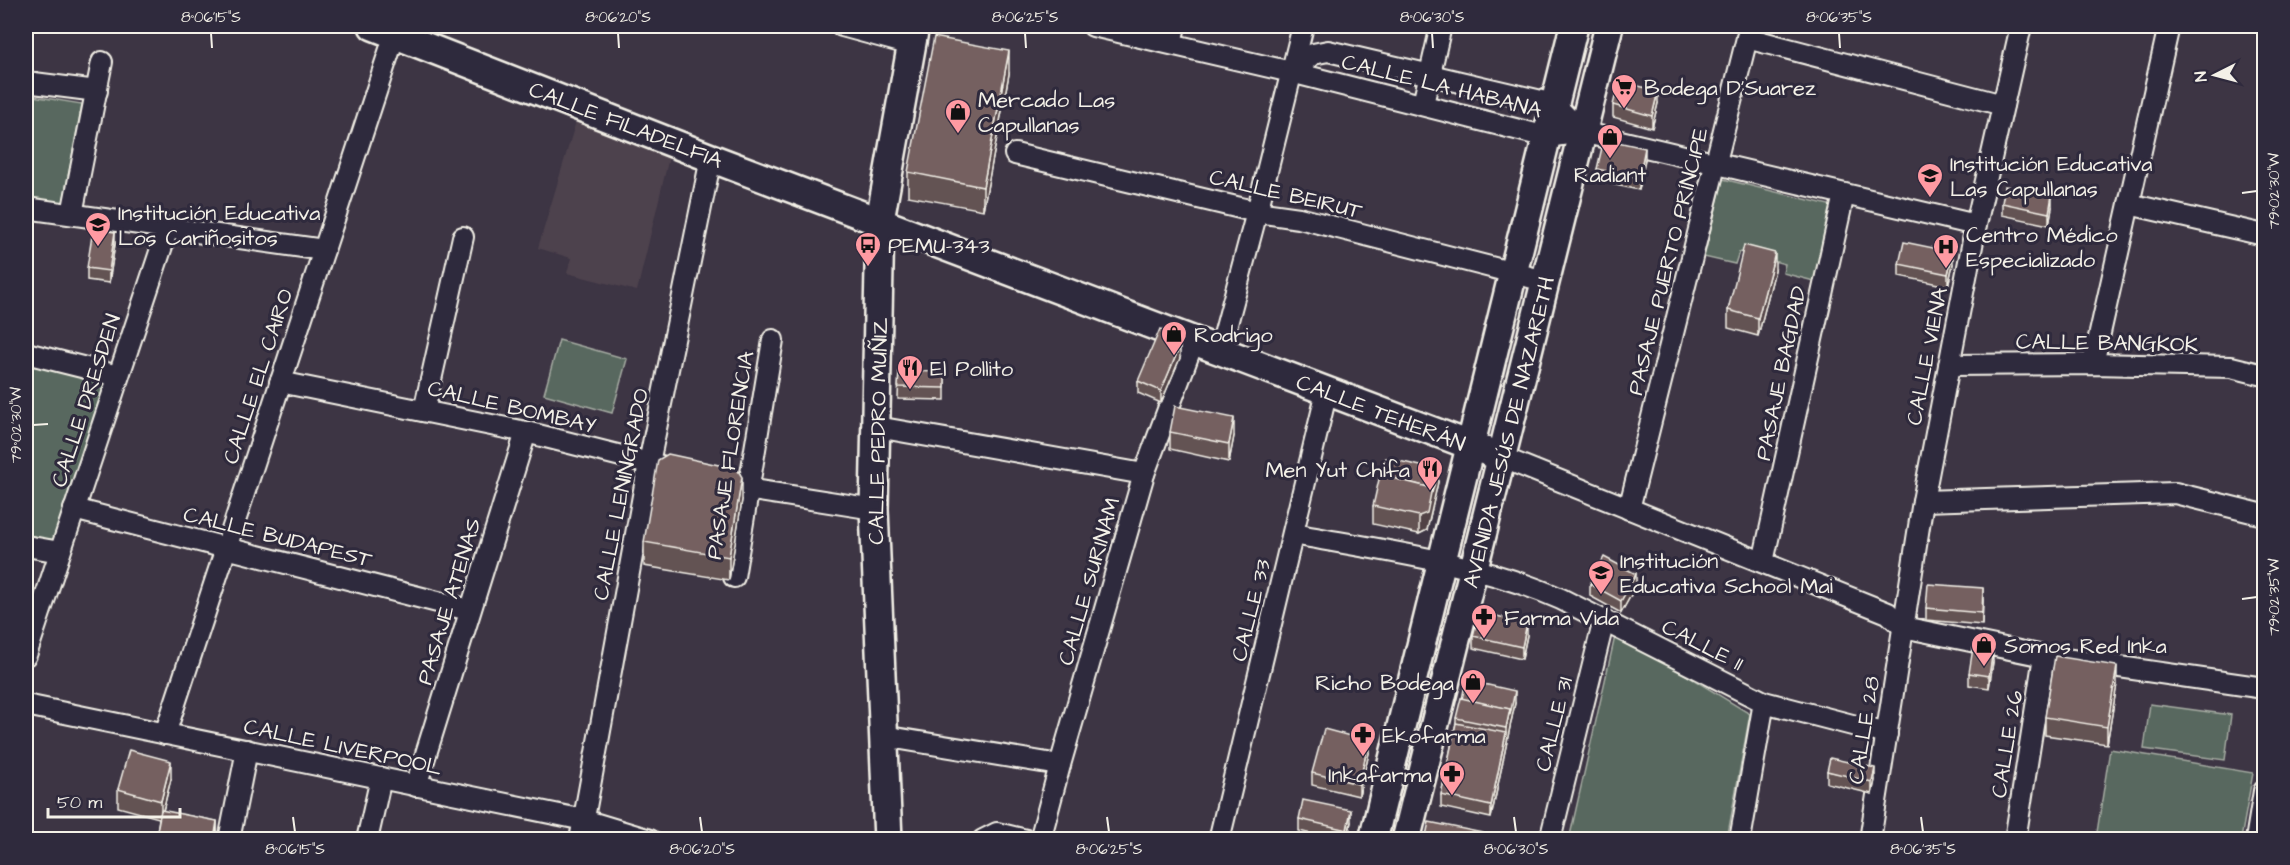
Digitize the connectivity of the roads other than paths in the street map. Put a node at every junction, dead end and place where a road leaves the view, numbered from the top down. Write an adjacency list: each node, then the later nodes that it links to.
1 (842, 26): 12 (street)
2 (1093, 26): 11 (street, CALLE LA HABANA)
3 (1303, 26): 14 (street)
4 (1441, 26): 15 (street)
5 (1574, 26): 19 (street, AVENIDA JESÚS DE NAZARETH)
6 (1609, 26): 21 (street, AVENIDA JESÚS DE NAZARETH)
7 (2021, 26): 20 (street, CALLE VIENA)
8 (2169, 26): 27 (street)
9 (384, 30): 24 (street, CALLE FILADELFIA); 36 (street, CALLE EL CAIRO)
10 (1749, 32): 20 (street); 25 (street, PASAJE PUERTO PRÍNCIPE)
11 (1173, 34): 14 (street, CALLE LA HABANA)
12 (913, 35): 31 (street, CALLE PEDRO MUÑIZ)
13 (102, 62): 17 (street)
14 (1291, 72): 15 (street, CALLE LA HABANA); 18 (street, CALLE LA HABANA); 29 (street)
15 (1430, 74): 18 (street); 19 (street, CALLE LA HABANA)
16 (26, 82): 17 (street)
17 (97, 91): 30 (street)
18 (1423, 104): 22 (street, CALLE LA HABANA)
19 (1554, 105): 21 (street, CALLE LA HABANA); 22 (street, AVENIDA JESÚS DE NAZARETH)
20 (2003, 105): 32 (street, CALLE VIENA)
21 (1582, 132): 22 (street, CALLE LA HABANA); 25 (street, CALLE LA HABANA); 38 (street, AVENIDA JESÚS DE NAZARETH)
22 (1547, 136): 37 (street, AVENIDA JESÚS DE NAZARETH)
23 (1015, 154): 29 (street, CALLE BEIRUT)
24 (711, 158): 31 (street, CALLE FILADELFIA); 54 (street, CALLE LENINGRADO)
25 (1716, 163): 26 (street, CALLE LA HABANA); 60 (street, PASAJE PUERTO PRÍNCIPE)
26 (1844, 194): 32 (street, CALLE LA HABANA); 67 (street, PASAJE BAGDAD)
27 (2129, 204): 34 (street); 43 (street)
28 (26, 208): 30 (street)
29 (1257, 212): 37 (street, CALLE BEIRUT); 41 (street)
30 (72, 214): 33 (street)
31 (880, 220): 40 (street, CALLE TEHERÁN); 50 (street, CALLE PEDRO MUÑIZ)
32 (1976, 225): 44 (street, CALLE VIENA)
33 (168, 228): 36 (street); 46 (street, CALLE DRESDEN)
34 (2265, 235)
35 (463, 237): 49 (street)
36 (324, 250): 47 (street, CALLE EL CAIRO)
37 (1514, 273): 38 (street, CALLE BEIRUT); 52 (street, AVENIDA JESÚS DE NAZARETH)
38 (1545, 281): 53 (street, AVENIDA JESÚS DE NAZARETH)
39 (772, 340): 56 (street, PASAJE FLORENCIA)
40 (1194, 340): 41 (street, CALLE TEHERÁN); 55 (street, CALLE SURINAM)
41 (1220, 350): 48 (street, CALLE TEHERÁN)
42 (26, 353): 46 (street)
43 (2093, 364): 44 (street, CALLE BANGKOK); 45 (street, CALLE BANGKOK)
44 (1949, 365): 57 (street, CALLE VIENA)
45 (2265, 375)
46 (118, 376): 58 (street, CALLE DRESDEN)
47 (280, 382): 49 (street, CALLE BOMBAY); 64 (street, CALLE EL CAIRO)
48 (1327, 391): 52 (street, CALLE TEHERÁN); 62 (street, CALLE 33)
49 (424, 411): 51 (street, CALLE BOMBAY)
50 (877, 427): 55 (street); 59 (street, CALLE PEDRO MUÑIZ)
51 (526, 432): 54 (street, CALLE BOMBAY); 70 (street, PASAJE ATENAS)
52 (1472, 446): 53 (street, CALLE TEHERÁN); 66 (street, AVENIDA JESÚS DE NAZARETH)
53 (1501, 457): 60 (street, CALLE TEHERÁN); 68 (street, AVENIDA JESÚS DE NAZARETH)
54 (649, 463): 56 (street, CALLE BOMBAY); 86 (street, CALLE LENINGRADO)
55 (1144, 474): 82 (street, CALLE SURINAM)
56 (747, 489): 59 (street, CALLE BOMBAY); 69 (street, PASAJE FLORENCIA)
57 (1923, 501): 61 (street); 72 (street, CALLE VIENA)
58 (74, 509): 64 (street, CALLE BUDAPEST); 65 (street, CALLE DRESDEN)
59 (874, 509): 80 (street, CALLE PEDRO MUÑIZ)
60 (1629, 509): 67 (street, CALLE TEHERÁN)
61 (2265, 515)
62 (1294, 534): 66 (street, CALLE 11); 95 (street, CALLE 33)
63 (26, 546): 65 (street)
64 (225, 547): 70 (street, CALLE BUDAPEST); 78 (street, CALLE EL CAIRO)
65 (60, 552): 73 (street, CALLE DRESDEN)
66 (1443, 562): 68 (street, CALLE 11); 96 (street, AVENIDA JESÚS DE NAZARETH)
67 (1763, 562): 72 (street, CALLE TEHERÁN)
68 (1473, 570): 71 (street, CALLE 11); 97 (street, AVENIDA JESÚS DE NAZARETH)
69 (734, 578)
70 (470, 610): 84 (street, PASAJE ATENAS)
71 (1604, 620): 76 (street, CALLE 11); 98 (street, CALLE 31)
72 (1903, 627): 74 (street, CALLE TEHERÁN); 79 (street, CALLE 28)
73 (26, 656)
74 (2044, 656): 75 (street, CALLE TEHERÁN); 101 (street, CALLE 26)
75 (2265, 688)
76 (1764, 702): 79 (street, CALLE 11); 99 (street)
77 (26, 705): 78 (street, CALLE LIVERPOOL)
78 (165, 734): 81 (street, CALLE LIVERPOOL)
79 (1887, 734): 100 (street, CALLE 28)
80 (883, 736): 82 (street); 91 (street, CALLE PEDRO MUÑIZ)
81 (247, 750): 83 (street, CALLE LIVERPOOL); 87 (street)
82 (1060, 765): 94 (street, CALLE SURINAM)
83 (381, 778): 84 (street, CALLE LIVERPOOL); 88 (street)
84 (416, 786): 86 (street, CALLE LIVERPOOL)
85 (2265, 791): 102 (street)
86 (584, 820): 89 (street, CALLE LENINGRADO); 90 (street, CALLE LIVERPOOL)
87 (229, 840)
88 (367, 840)
89 (580, 840)
90 (650, 840)
91 (888, 840)
92 (983, 840): 93 (street)
93 (1026, 840)
94 (1040, 840)
95 (1219, 840)
96 (1373, 840)
97 (1406, 840)
98 (1550, 840)
99 (1740, 840)
100 (1870, 840)
101 (2015, 840)
102 (2256, 840)

